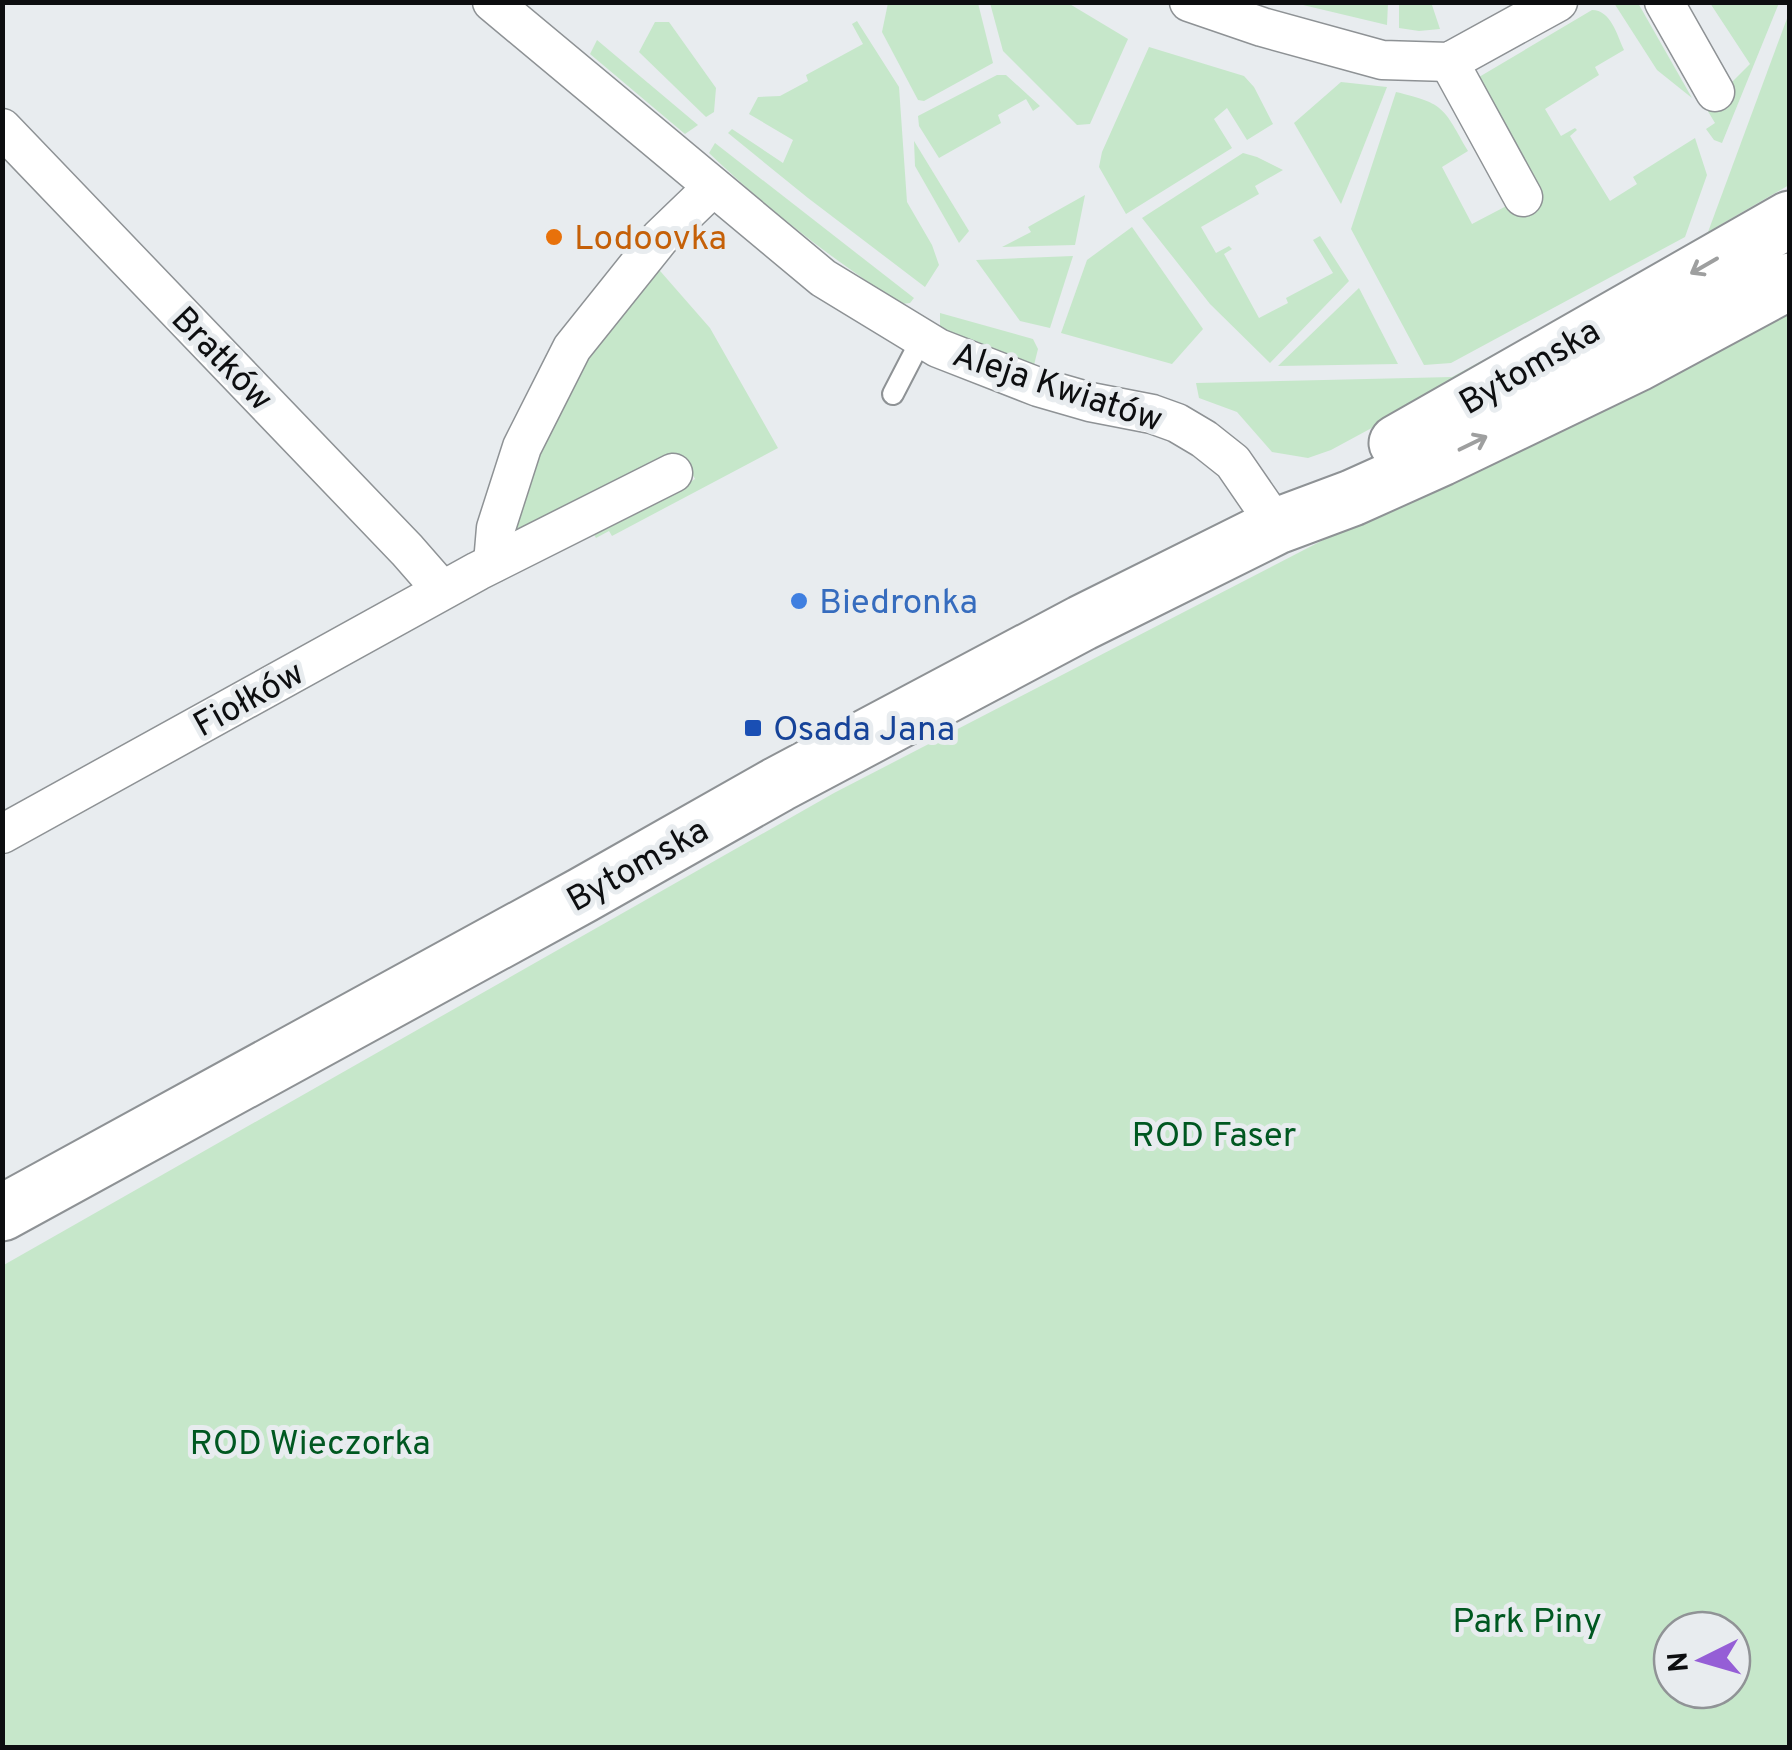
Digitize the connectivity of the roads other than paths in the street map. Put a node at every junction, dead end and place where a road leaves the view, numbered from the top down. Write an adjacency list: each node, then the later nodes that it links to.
1 (492, 2): 8 (street, Aleja Kwiatów)
2 (1188, 2): 5 (street)
3 (1558, 2): 5 (street)
4 (1664, 2): 6 (street)
5 (1449, 62): 9 (street)
6 (1716, 92)
7 (2, 128): 17 (street, Bratków)
8 (712, 187): 12 (street, Aleja Kwiatów); 16 (street)
9 (1523, 197)
10 (1790, 218): 15 (street, Bytomska, one-way to 15)
11 (1790, 280): 15 (street, Bytomska, one-way to 11)
12 (922, 338): 13 (lane); 15 (street, Aleja Kwiatów)
13 (894, 394)
14 (673, 473): 16 (street, Fiołków)
15 (1277, 526): 19 (street, Bytomska)
16 (493, 562): 17 (street, Fiołków)
17 (442, 590): 18 (street, Fiołków)
18 (2, 834)
19 (2, 1213)

